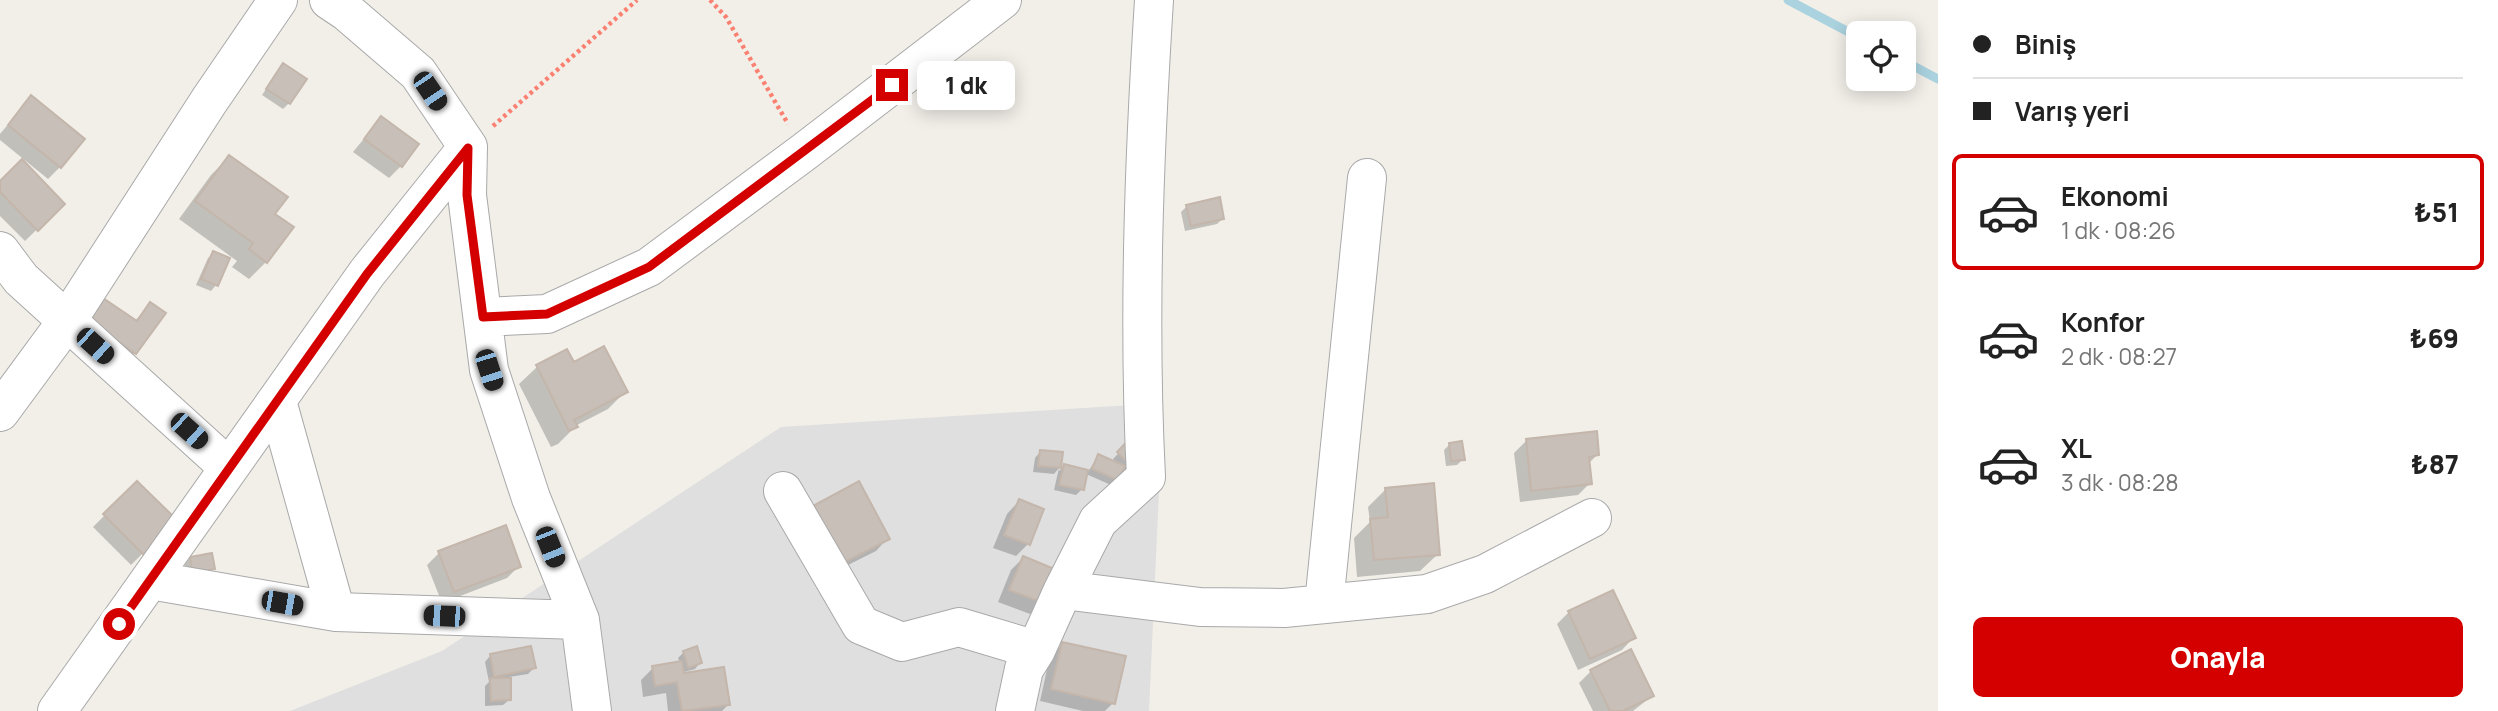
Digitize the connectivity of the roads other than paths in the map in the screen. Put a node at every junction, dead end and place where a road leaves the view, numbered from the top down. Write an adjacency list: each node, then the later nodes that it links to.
1 (278, 0): 9 (street)
2 (328, 0): 5 (street)
3 (1002, 0): 8 (street)
4 (1154, 0): 16 (street)
5 (468, 148): 8 (street); 10 (street)
6 (1367, 178): 17 (street)
7 (0, 251): 9 (street)
8 (483, 317): 19 (street)
9 (67, 321): 11 (street); 12 (street)
10 (277, 401): 12 (street); 18 (street)
11 (0, 412)
12 (228, 467): 15 (street)
13 (783, 491): 20 (street)
14 (1592, 519): 17 (street)
15 (150, 580): 18 (street); 21 (street)
16 (1063, 590): 17 (street); 20 (street)
17 (1324, 604)
18 (335, 612): 19 (street)
19 (580, 620): 22 (street)
20 (1036, 650): 23 (street)
21 (57, 711)
22 (592, 711)
23 (1014, 711)

